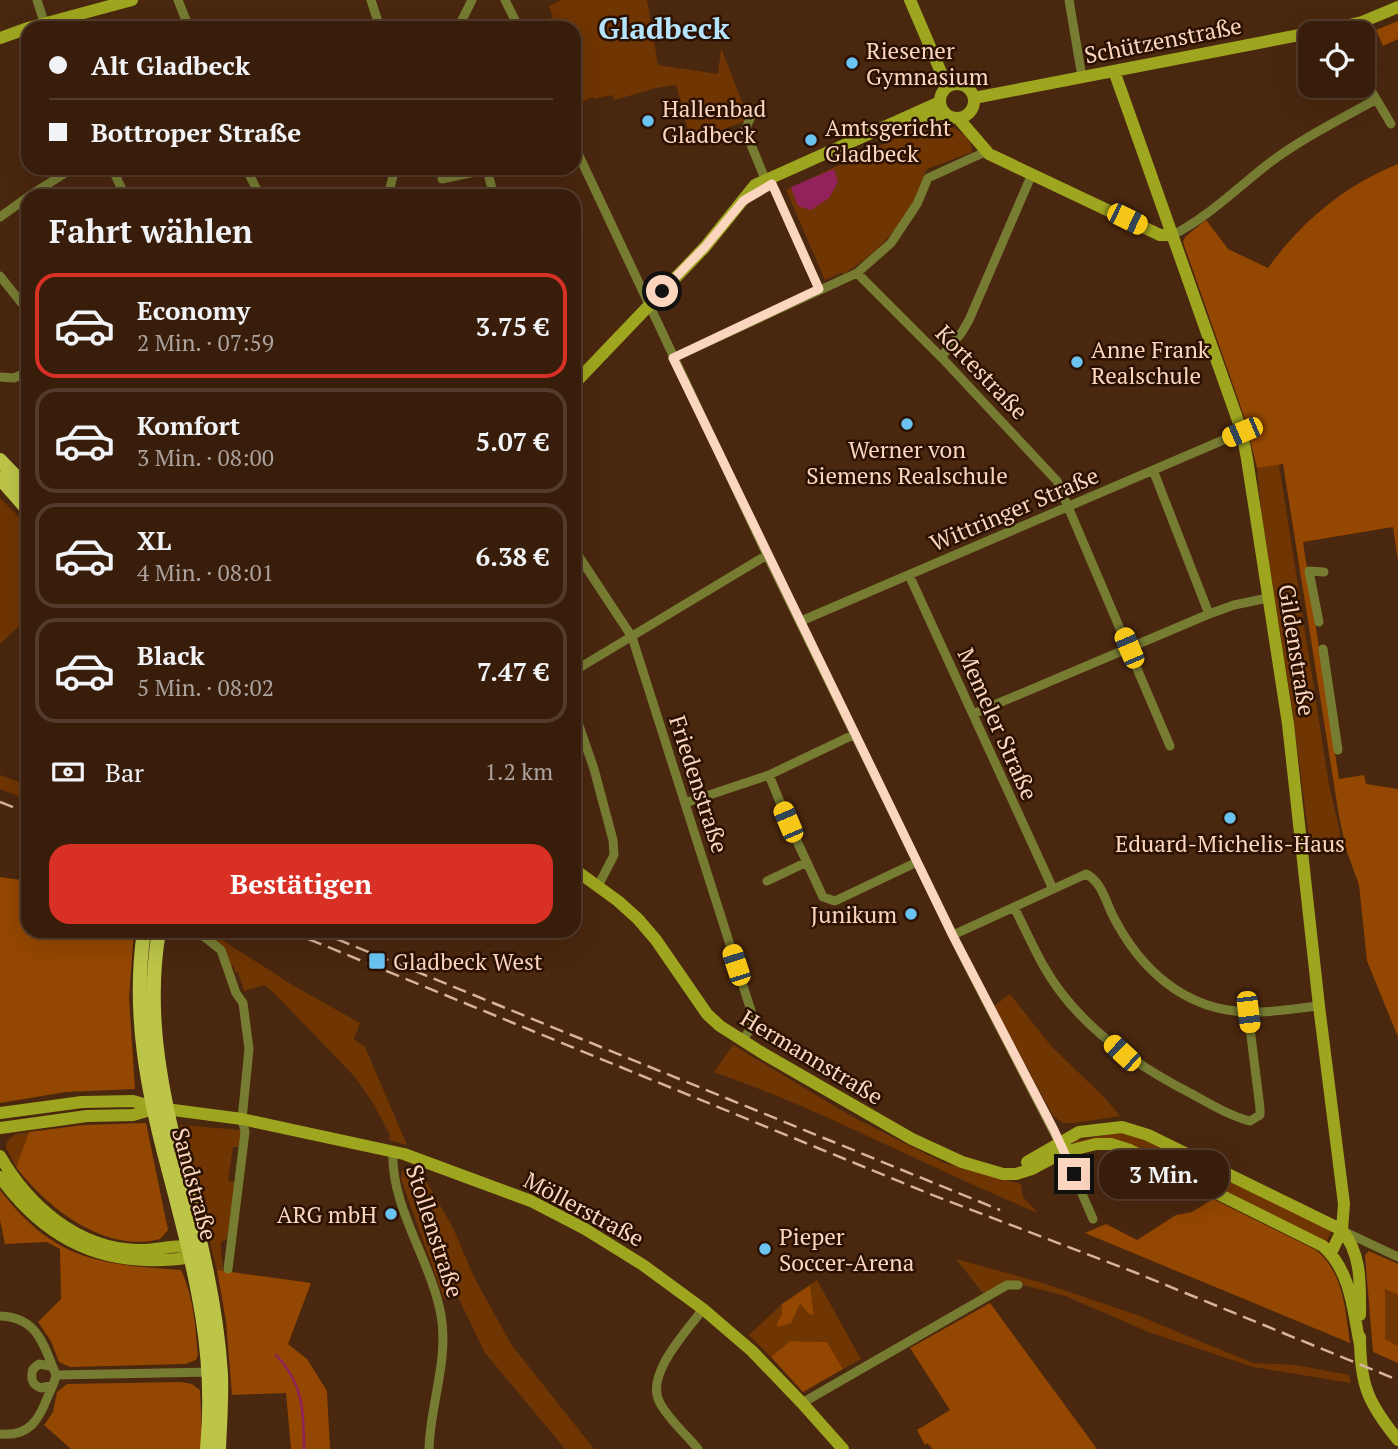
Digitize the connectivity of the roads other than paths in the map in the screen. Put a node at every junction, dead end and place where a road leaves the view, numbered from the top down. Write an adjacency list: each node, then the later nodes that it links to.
1 (37, 0): 11 (street)
2 (132, 0): 12 (main road)
3 (178, 0): 13 (street)
4 (371, 0): 14 (street)
5 (472, 0): 15 (street)
6 (505, 0): 16 (street)
7 (911, 0): 23 (main road)
8 (919, 0): 23 (main road)
9 (1069, 0): 22 (street)
10 (1398, 7): 17 (main road, Schützenstraße)
11 (44, 21)
12 (59, 21)
13 (186, 21)
14 (378, 21)
15 (462, 21)
16 (516, 21)
17 (1367, 21)
18 (21, 30): 19 (main road)
19 (0, 38)
20 (1298, 38): 21 (main road, Schützenstraße)
21 (1114, 71): 22 (main road, Schützenstraße); 40 (main road, Gildenstraße)
22 (1082, 77): 24 (main road, Schützenstraße)
23 (952, 86): 24 (main road); 26 (main road)
24 (974, 98): 28 (main road)
25 (1375, 100): 29 (street); 40 (street)
26 (943, 107): 28 (main road); 36 (main road)
27 (748, 114): 36 (street)
28 (964, 116): 30 (main road)
29 (1391, 124)
30 (985, 152): 32 (main road); 41 (street)
31 (581, 160): 45 (street)
32 (1032, 174): 40 (main road); 46 (street)
33 (62, 175): 37 (street)
34 (462, 175): 35 (street)
35 (443, 179)
36 (769, 182): 43 (street); 45 (main road)
37 (39, 189)
38 (21, 201): 39 (street)
39 (0, 217)
40 (1172, 235): 51 (main road, Gildenstraße)
41 (857, 273): 43 (street); 46 (street, Kortestraße)
42 (0, 276): 44 (street)
43 (819, 289): 47 (street)
44 (21, 303)
45 (648, 305): 47 (street); 50 (main road)
46 (941, 357): 57 (street, Kortestraße)
47 (673, 358): 58 (street)
48 (21, 375): 49 (street)
49 (0, 377)
50 (581, 377)
51 (1242, 432): 53 (street, Wittringer Straße); 62 (main road, Gildenstraße)
52 (0, 460): 55 (main road)
53 (1153, 470): 57 (street, Wittringer Straße); 63 (street)
54 (0, 478): 56 (main road)
55 (21, 482)
56 (21, 500)
57 (1069, 506): 61 (street, Wittringer Straße); 67 (street, Kortestraße)
58 (767, 555): 64 (street); 66 (street)
59 (581, 560): 66 (street, Friedenstraße)
60 (1324, 572): 65 (street, Gildenstraße)
61 (909, 575): 64 (street, Wittringer Straße); 70 (street, Memeler Straße)
62 (1268, 598): 63 (street); 88 (main road, Gildenstraße)
63 (1209, 614): 67 (street)
64 (801, 621): 72 (street)
65 (1319, 622)
66 (632, 637): 69 (street); 76 (street, Friedenstraße)
67 (1129, 648): 70 (street); 73 (street, Kortestraße)
68 (1323, 649): 74 (street, Gildenstraße)
69 (581, 667)
70 (972, 714): 82 (street, Memeler Straße)
71 (581, 731): 81 (street)
72 (855, 734): 75 (street); 78 (street)
73 (1170, 746)
74 (1338, 750)
75 (769, 775): 76 (street); 77 (street)
76 (685, 803): 90 (street, Friedenstraße)
77 (807, 862): 78 (street); 80 (street)
78 (917, 862): 84 (street)
79 (581, 874): 81 (main road, Hermannstraße)
80 (767, 881)
81 (598, 886): 90 (main road, Hermannstraße)
82 (1053, 889): 83 (street); 89 (street)
83 (1014, 907): 84 (street); 89 (street)
84 (953, 936): 95 (street)
85 (143, 938): 101 (main road, Sandstraße, bridge)
86 (158, 938): 101 (main road, Sandstraße, bridge)
87 (206, 938): 93 (street)
88 (1319, 1006): 89 (street); 100 (main road, Gildenstraße)
89 (1248, 1012)
90 (743, 1041): 95 (main road, Hermannstraße)
91 (158, 1108): 92 (main road, Möllerstraße); 93 (main road, Möllerstraße); 94 (main road, Möllerstraße)
92 (0, 1113)
93 (242, 1119): 96 (main road, Möllerstraße); 104 (street)
94 (0, 1128)
95 (1062, 1147): 99 (street); 100 (main road); 102 (main road)
96 (393, 1151): 106 (main road, Möllerstraße); 117 (street, Stollenstraße)
97 (0, 1156): 101 (main road)
98 (0, 1177): 101 (main road)
99 (1093, 1219)
100 (1342, 1230): 102 (main road, Gildenstraße); 103 (street); 108 (main road)
101 (193, 1251): 110 (main road, Sandstraße)
102 (1331, 1253): 108 (main road)
103 (1398, 1257)
104 (228, 1269)
105 (1018, 1284): 112 (street)
106 (703, 1309): 112 (main road, Möllerstraße); 118 (street)
107 (0, 1316): 109 (street)
108 (1360, 1345): 114 (main road)
109 (53, 1370): 110 (street); 111 (street); 111 (street)
110 (214, 1372): 115 (main road, Sandstraße); 116 (main road, Sandstraße)
111 (52, 1385): 113 (street)
112 (802, 1403): 119 (main road, Möllerstraße)
113 (0, 1434)
114 (1398, 1440)
115 (207, 1449)
116 (219, 1449)
117 (429, 1449)
118 (698, 1449)
119 (843, 1449)

